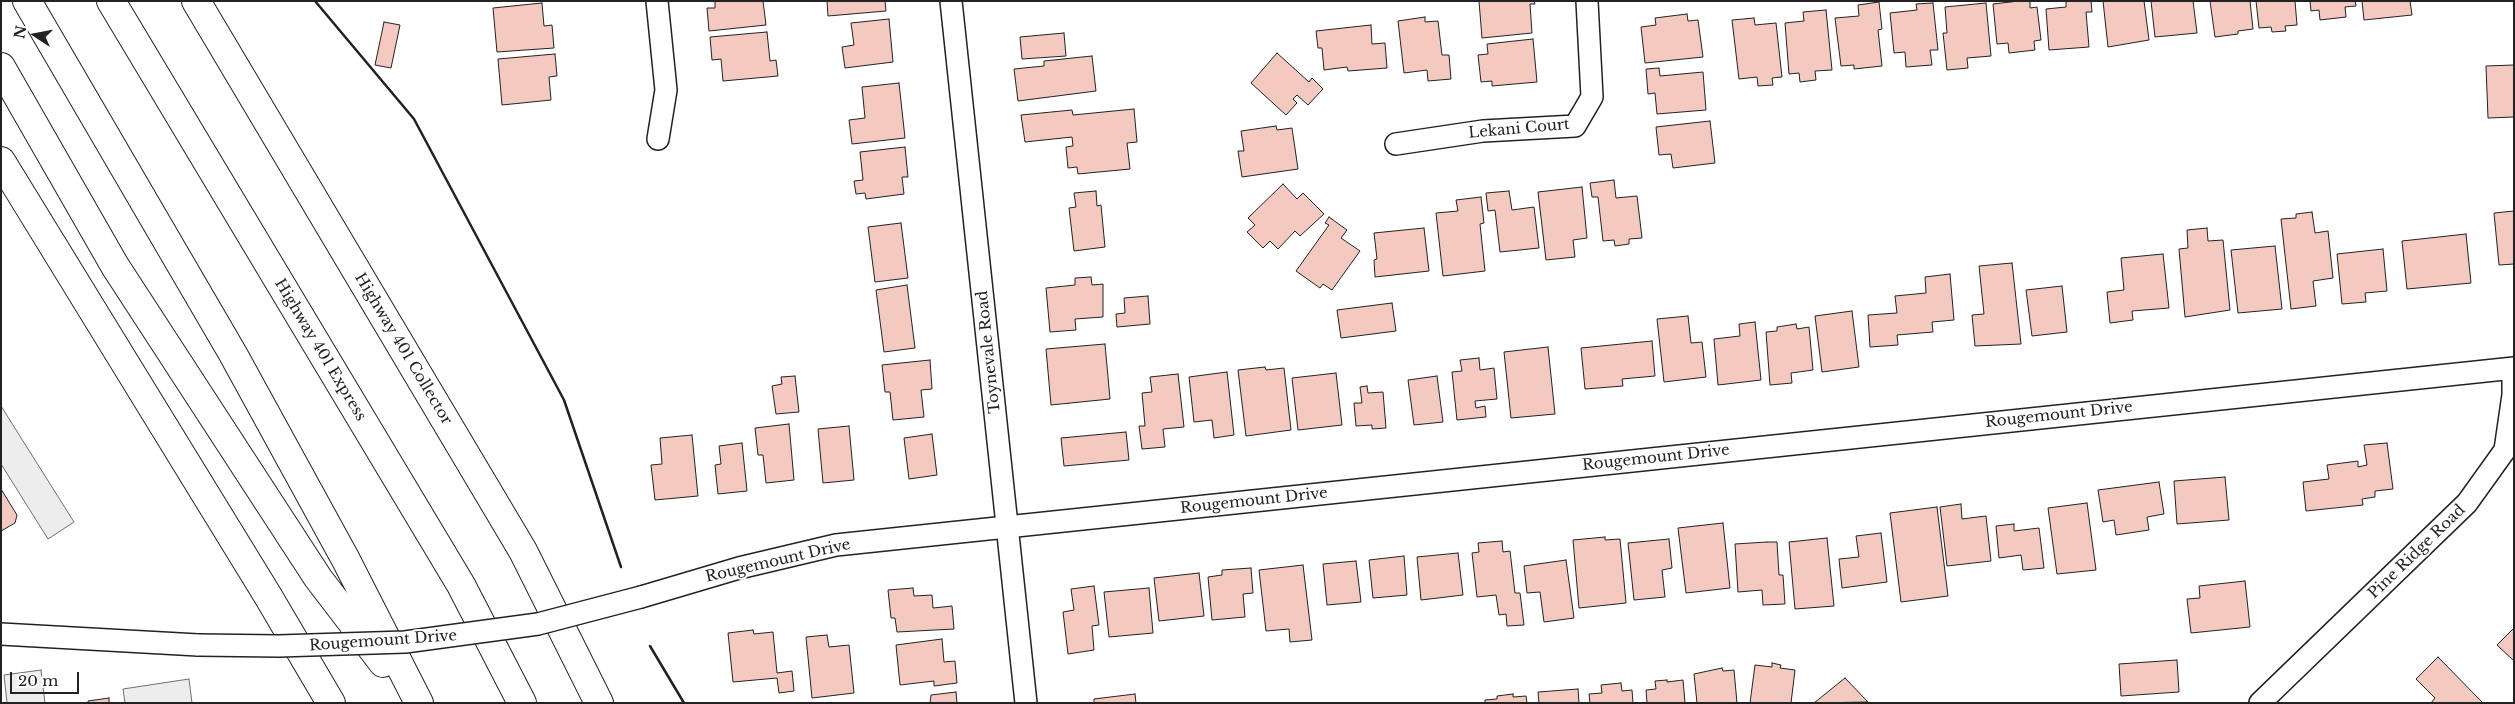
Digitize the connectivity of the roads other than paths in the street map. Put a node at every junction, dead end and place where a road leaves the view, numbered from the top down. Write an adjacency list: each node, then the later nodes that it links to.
1 (27, 1): 16 (highway)
2 (111, 1): 17 (highway, Highway 401 Express)
3 (196, 1): 18 (highway, Highway 401 Collector)
4 (658, 1): 8 (street)
5 (951, 1): 12 (street, Toynevale Road)
6 (1587, 1): 9 (street, Lekani Court)
7 (1, 67): 15 (highway)
8 (658, 139)
9 (1396, 144)
10 (1, 161): 14 (highway)
11 (2513, 368): 12 (street, Rougemount Drive); 20 (street, Pine Ridge Road)
12 (1007, 527): 13 (street, Rougemount Drive, bridge); 19 (street, Toynevale Road)
13 (1, 634)
14 (331, 703)
15 (413, 703)
16 (419, 703)
17 (522, 703)
18 (599, 703)
19 (1026, 703)
20 (2260, 703)

